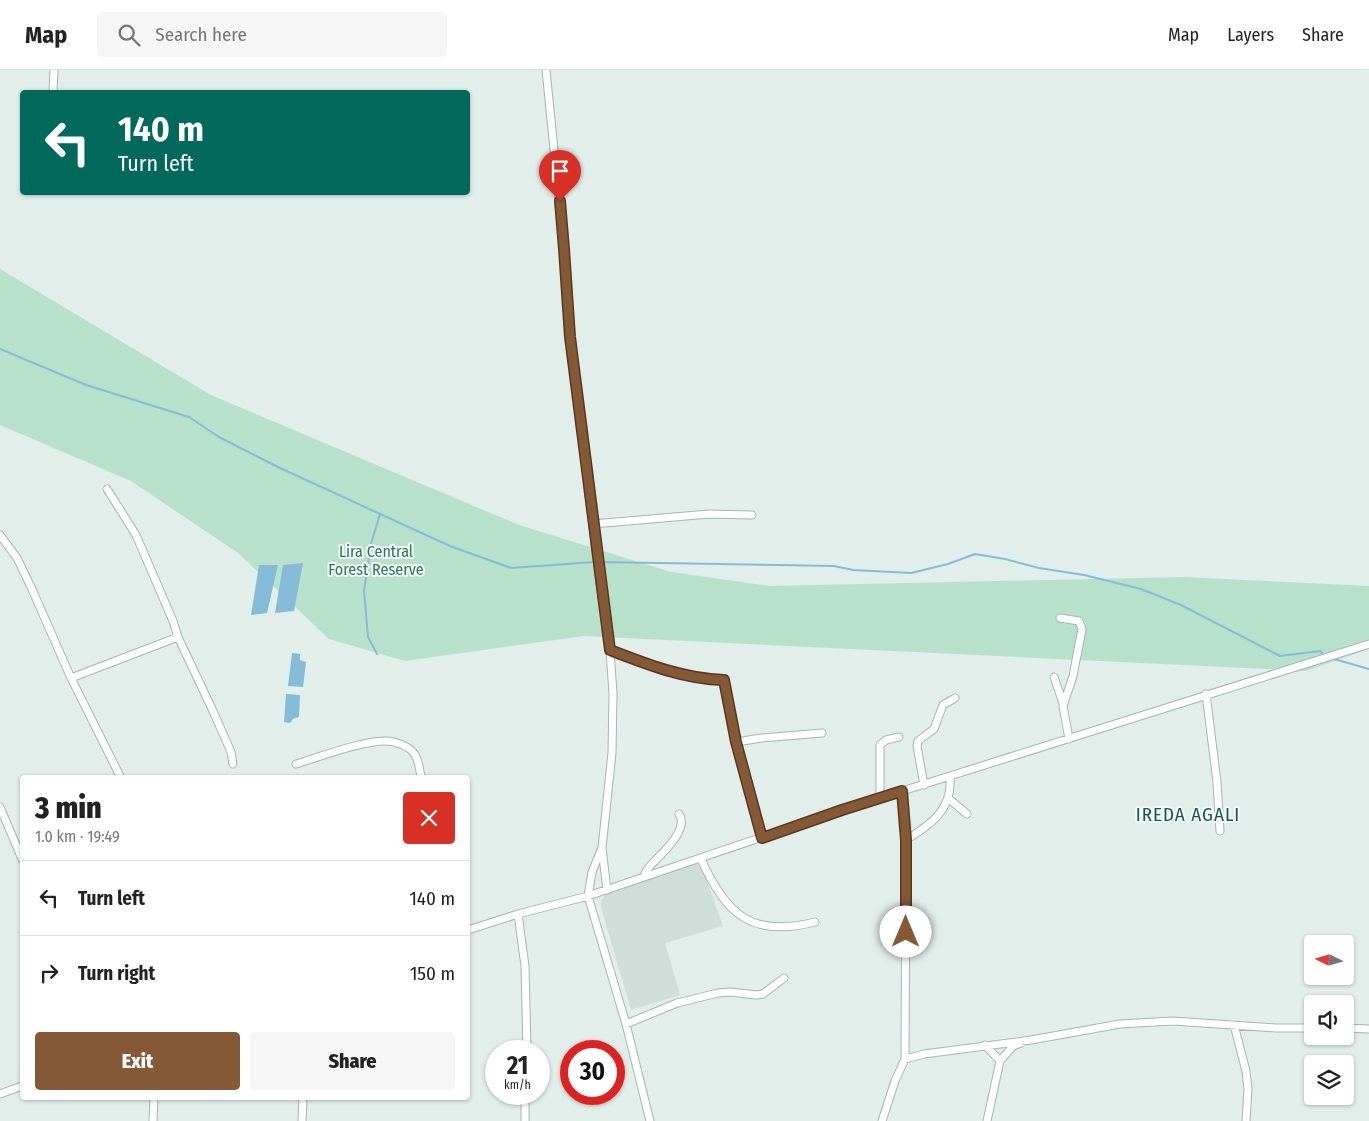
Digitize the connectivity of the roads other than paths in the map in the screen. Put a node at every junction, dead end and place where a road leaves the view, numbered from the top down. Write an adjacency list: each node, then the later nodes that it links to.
1 (54, 70): 3 (street)
2 (546, 70): 6 (street)
3 (53, 90)
4 (107, 490): 9 (street)
5 (752, 515): 6 (street)
6 (593, 524): 11 (street)
7 (0, 536): 13 (street)
8 (1060, 618): 16 (street)
9 (178, 637): 13 (street); 21 (street)
10 (1369, 644): 14 (street)
11 (610, 650): 20 (street); 36 (street)
12 (1054, 677): 16 (street)
13 (71, 678): 23 (street)
14 (1206, 694): 19 (street); 33 (street)
15 (955, 698): 26 (street)
16 (1063, 706): 19 (street)
17 (822, 733): 20 (street)
18 (899, 737): 28 (street)
19 (1068, 739): 25 (street)
20 (736, 742): 34 (street)
21 (233, 764)
22 (296, 764): 24 (street)
23 (120, 775)
24 (420, 775)
25 (950, 776): 26 (street); 29 (street)
26 (924, 785): 27 (street)
27 (902, 791): 28 (street); 35 (street)
28 (880, 798): 34 (street)
29 (948, 798): 32 (street); 35 (street)
30 (0, 807): 37 (street)
31 (679, 814): 39 (street)
32 (967, 814)
33 (1220, 831)
34 (762, 838): 38 (street)
35 (906, 840): 54 (street)
36 (602, 848): 40 (street); 41 (street)
37 (20, 854)
38 (701, 859): 39 (street); 43 (street)
39 (644, 877): 40 (street)
40 (606, 890): 41 (street)
41 (588, 896): 42 (street); 46 (street)
42 (518, 914): 44 (street); 51 (street)
43 (815, 922)
44 (470, 929)
45 (784, 978): 46 (street)
46 (626, 1024): 64 (street)
47 (1234, 1025): 48 (street); 52 (street); 67 (street)
48 (1304, 1028)
49 (1354, 1028): 50 (street)
50 (1369, 1029)
51 (527, 1040)
52 (1030, 1040): 53 (street); 55 (street)
53 (985, 1045): 54 (street); 55 (street)
54 (905, 1059): 65 (street)
55 (1000, 1061): 66 (street)
56 (20, 1087): 57 (street)
57 (0, 1094)
58 (154, 1100): 61 (street)
59 (303, 1100): 62 (street)
60 (525, 1105): 63 (street)
61 (153, 1121)
62 (302, 1121)
63 (525, 1121)
64 (650, 1121)
65 (882, 1121)
66 (987, 1121)
67 (1246, 1121)

